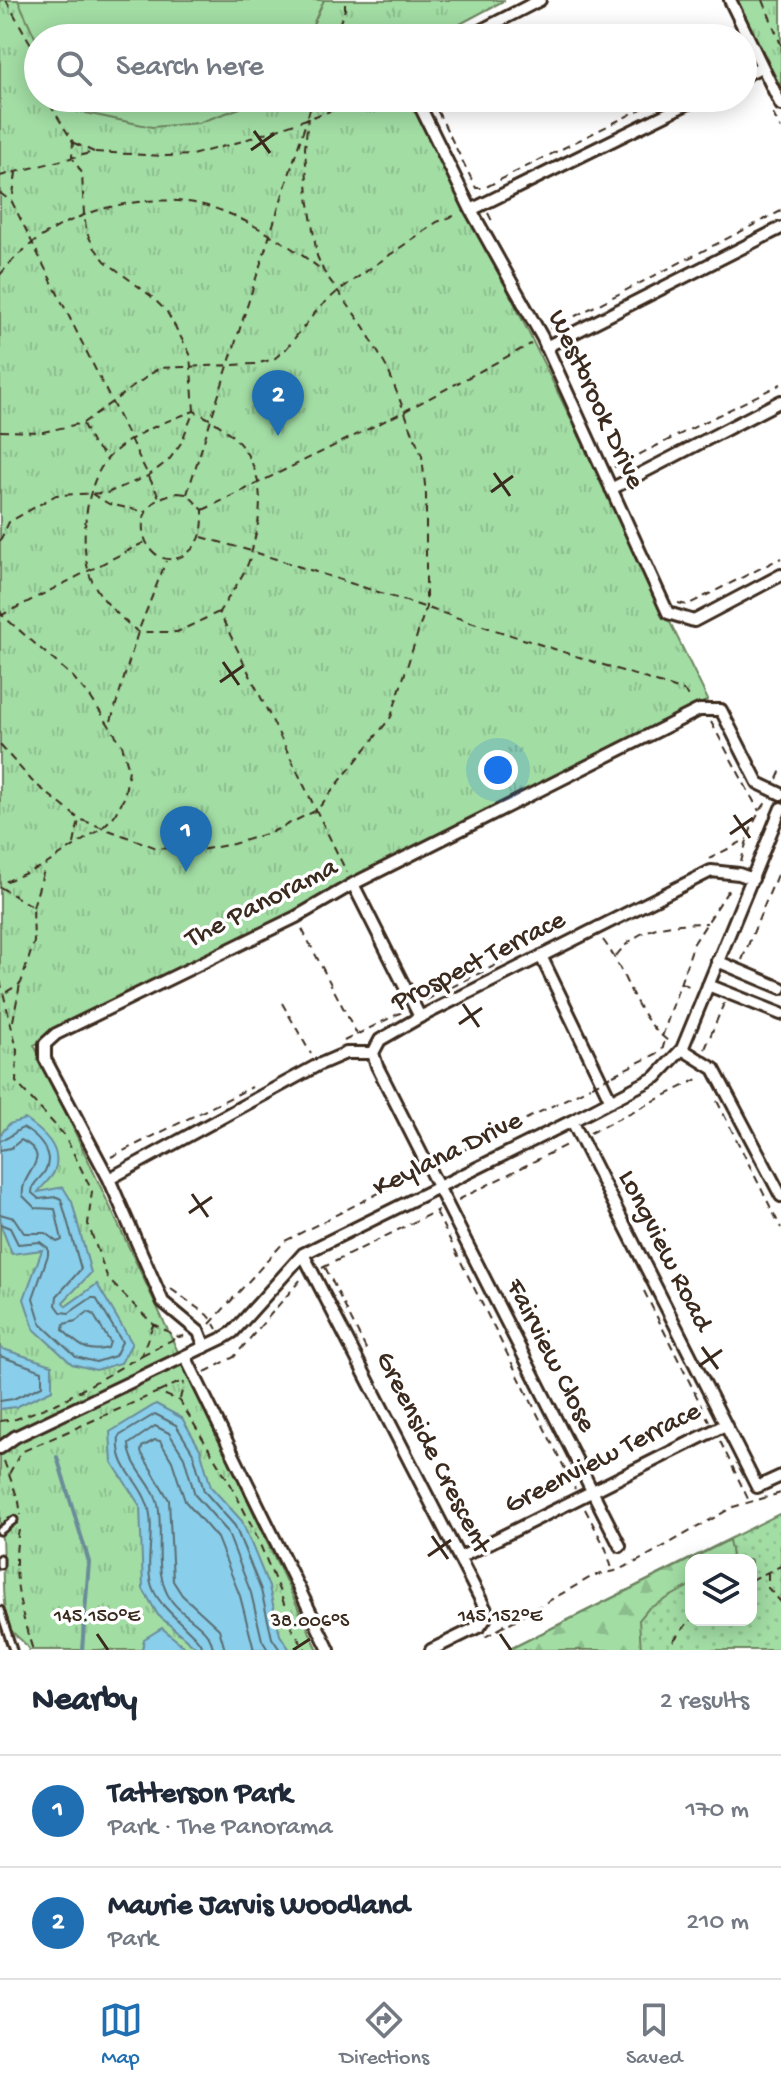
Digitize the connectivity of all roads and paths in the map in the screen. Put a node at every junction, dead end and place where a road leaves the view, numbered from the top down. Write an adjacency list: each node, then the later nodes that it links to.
1 (345, 0): 7 (path)
2 (540, 0): 8 (street)
3 (730, 0): 9 (street)
4 (763, 0): 11 (path)
5 (6, 2): 6 (path); 10 (path)
6 (0, 7)
7 (339, 24)
8 (493, 24)
9 (741, 24)
10 (24, 33)
11 (781, 45)
12 (757, 58): 13 (street)
13 (761, 67): 14 (street); 15 (street)
14 (757, 69)
15 (781, 105)
16 (55, 112): 24 (path)
17 (309, 112): 23 (path)
18 (326, 112): 23 (path)
19 (423, 112): 33 (street, Westbrook Drive)
20 (438, 112): 29 (path)
21 (635, 112): 29 (path)
22 (670, 112): 32 (street)
23 (308, 117): 25 (path); 38 (path); 40 (path)
24 (73, 142): 25 (path); 26 (path)
25 (94, 152): 26 (path)
26 (72, 157): 27 (path); 35 (path)
27 (17, 171): 28 (path); 31 (path)
28 (0, 176)
29 (476, 188): 32 (path)
30 (0, 193): 31 (path)
31 (12, 202): 39 (path)
32 (483, 204): 33 (street); 37 (path)
33 (471, 210): 42 (path); 43 (street, Westbrook Drive)
34 (781, 211): 43 (path)
35 (84, 215): 38 (path); 39 (path); 45 (path)
36 (781, 228): 43 (street)
37 (497, 232)
38 (270, 235): 40 (path); 44 (path)
39 (32, 245): 41 (path); 48 (path)
40 (324, 272): 42 (path)
41 (0, 275)
42 (338, 291): 44 (path); 50 (path)
43 (547, 343): 50 (path); 58 (street, Westbrook Drive)
44 (228, 366): 45 (path); 51 (path)
45 (193, 367): 48 (path); 49 (path)
46 (781, 384): 58 (path)
47 (781, 401): 58 (street)
48 (113, 404): 52 (path); 54 (path)
49 (194, 411): 51 (path); 54 (path); 56 (path)
50 (405, 411): 57 (path); 73 (path)
51 (211, 419): 57 (path); 60 (path)
52 (83, 423): 53 (path); 55 (path)
53 (0, 431)
54 (131, 440): 55 (path); 56 (path)
55 (107, 459): 59 (path)
56 (148, 476): 59 (path); 61 (path)
57 (260, 482): 62 (path); 67 (path)
58 (615, 486): 71 (street, Westbrook Drive)
59 (91, 494): 63 (path); 65 (path); 70 (path)
60 (187, 494): 61 (path); 62 (path)
61 (159, 497): 63 (path)
62 (203, 510): 64 (path)
63 (146, 512): 66 (path)
64 (202, 537): 67 (path); 69 (path)
65 (0, 541)
66 (146, 542): 69 (path); 70 (path)
67 (251, 551): 73 (path); 75 (path)
68 (781, 558): 72 (path)
69 (166, 560): 77 (path)
70 (90, 570): 76 (path); 77 (path)
71 (781, 575)
72 (677, 603)
73 (426, 607): 78 (path); 85 (path)
74 (0, 610): 76 (path)
75 (219, 612): 77 (path); 85 (path)
76 (1, 616): 80 (path)
77 (138, 632): 80 (path)
78 (699, 710): 83 (street); 96 (street, The Panorama)
79 (709, 717): 86 (path)
80 (110, 724): 88 (path)
81 (0, 745): 87 (path)
82 (781, 770): 83 (path)
83 (777, 792): 86 (path)
84 (781, 808): 89 (street, Keylana Drive)
85 (317, 810): 88 (path); 96 (path)
86 (759, 811): 90 (path)
87 (79, 819): 88 (path); 91 (path)
88 (102, 828): 91 (path)
89 (777, 828): 95 (street, Keylana Drive)
90 (747, 839): 92 (path); 94 (path)
91 (74, 844): 93 (path)
92 (705, 860)
93 (45, 865): 97 (path); 98 (path)
94 (739, 874): 95 (street, Prospect Terrace); 100 (path); 101 (street, Prospect Terrace)
95 (753, 879): 105 (street, Keylana Drive)
96 (353, 884): 99 (street, The Panorama); 112 (street)
97 (0, 885): 98 (path)
98 (33, 907): 107 (path)
99 (296, 917): 116 (path); 130 (street, The Panorama)
100 (707, 923): 103 (path); 117 (path)
101 (595, 929): 102 (street, Prospect Terrace); 103 (path)
102 (541, 956): 114 (street, Prospect Terrace); 126 (street)
103 (616, 956): 117 (path)
104 (511, 957): 112 (path)
105 (717, 961): 108 (street, Keylana Drive); 109 (street)
106 (0, 980): 110 (path)
107 (21, 983): 110 (path); 115 (path)
108 (708, 985): 113 (street); 119 (street, Keylana Drive)
109 (781, 988)
110 (2, 995): 115 (path)
111 (282, 1003): 121 (path)
112 (414, 1006): 114 (street); 116 (path)
113 (781, 1014)
114 (420, 1017): 120 (street, Prospect Terrace)
115 (13, 1024): 138 (path)
116 (355, 1035): 118 (path); 120 (path)
117 (664, 1038): 119 (path); 129 (path, bridge)
118 (341, 1042)
119 (682, 1049): 126 (street, Keylana Drive); 132 (street)
120 (373, 1053): 121 (street); 129 (street, Fairview Close)
121 (318, 1065): 130 (street)
122 (699, 1071): 123 (path)
123 (704, 1074)
124 (258, 1084): 128 (path)
125 (714, 1097): 134 (path)
126 (611, 1101): 127 (street, Keylana Drive)
127 (572, 1121): 131 (street, Keylana Drive); 149 (street, Longview Road)
128 (106, 1160)
129 (428, 1167): 131 (street, Fairview Close); 137 (path)
130 (109, 1179): 139 (street, The Panorama)
131 (438, 1187): 135 (street, Keylana Drive); 158 (street, Fairview Close)
132 (781, 1196)
133 (435, 1211): 160 (path)
134 (781, 1228)
135 (303, 1254): 141 (street, Keylana Drive); 165 (street, Greenside Crescent)
136 (170, 1288): 137 (path)
137 (212, 1322): 139 (path); 141 (path)
138 (153, 1324): 140 (path); 143 (path)
139 (199, 1332): 140 (path); 142 (street, The Panorama)
140 (178, 1337): 143 (path)
141 (222, 1339): 142 (street, Keylana Drive); 145 (path)
142 (205, 1347): 144 (street, Keylana Drive)
143 (141, 1356): 148 (path)
144 (185, 1356): 150 (street, Keylana Drive); 180 (street)
145 (233, 1358)
146 (158, 1392): 147 (path); 147 (path); 156 (path)
147 (180, 1401): 179 (path)
148 (0, 1421)
149 (725, 1425): 157 (street, Longview Road); 158 (street, Greenview Terrace)
150 (15, 1437): 151 (street, Keylana Drive); 152 (street, Keylana Drive)
151 (0, 1440)
152 (0, 1448)
153 (1, 1455): 154 (path)
154 (7, 1468): 155 (path); 156 (path)
155 (0, 1471)
156 (9, 1474): 176 (path)
157 (781, 1476)
158 (592, 1491): 160 (street, Greenview Terrace); 163 (street, Fairview Close)
159 (781, 1493): 168 (path)
160 (579, 1498): 165 (street, Greenview Terrace); 168 (path)
161 (14, 1520): 162 (lane)
162 (0, 1531)
163 (620, 1546)
164 (0, 1558): 166 (lane)
165 (459, 1558): 181 (street, Greenside Crescent)
166 (0, 1565)
167 (781, 1566): 169 (path)
168 (613, 1572): 174 (path)
169 (768, 1573): 170 (path); 171 (path)
170 (757, 1578)
171 (781, 1602)
172 (0, 1610): 177 (lane)
173 (685, 1626): 175 (path)
174 (479, 1640)
175 (673, 1641)
176 (32, 1649): 178 (path)
177 (13, 1650)
178 (25, 1650)
179 (306, 1650)
180 (329, 1650)
181 (431, 1650)

